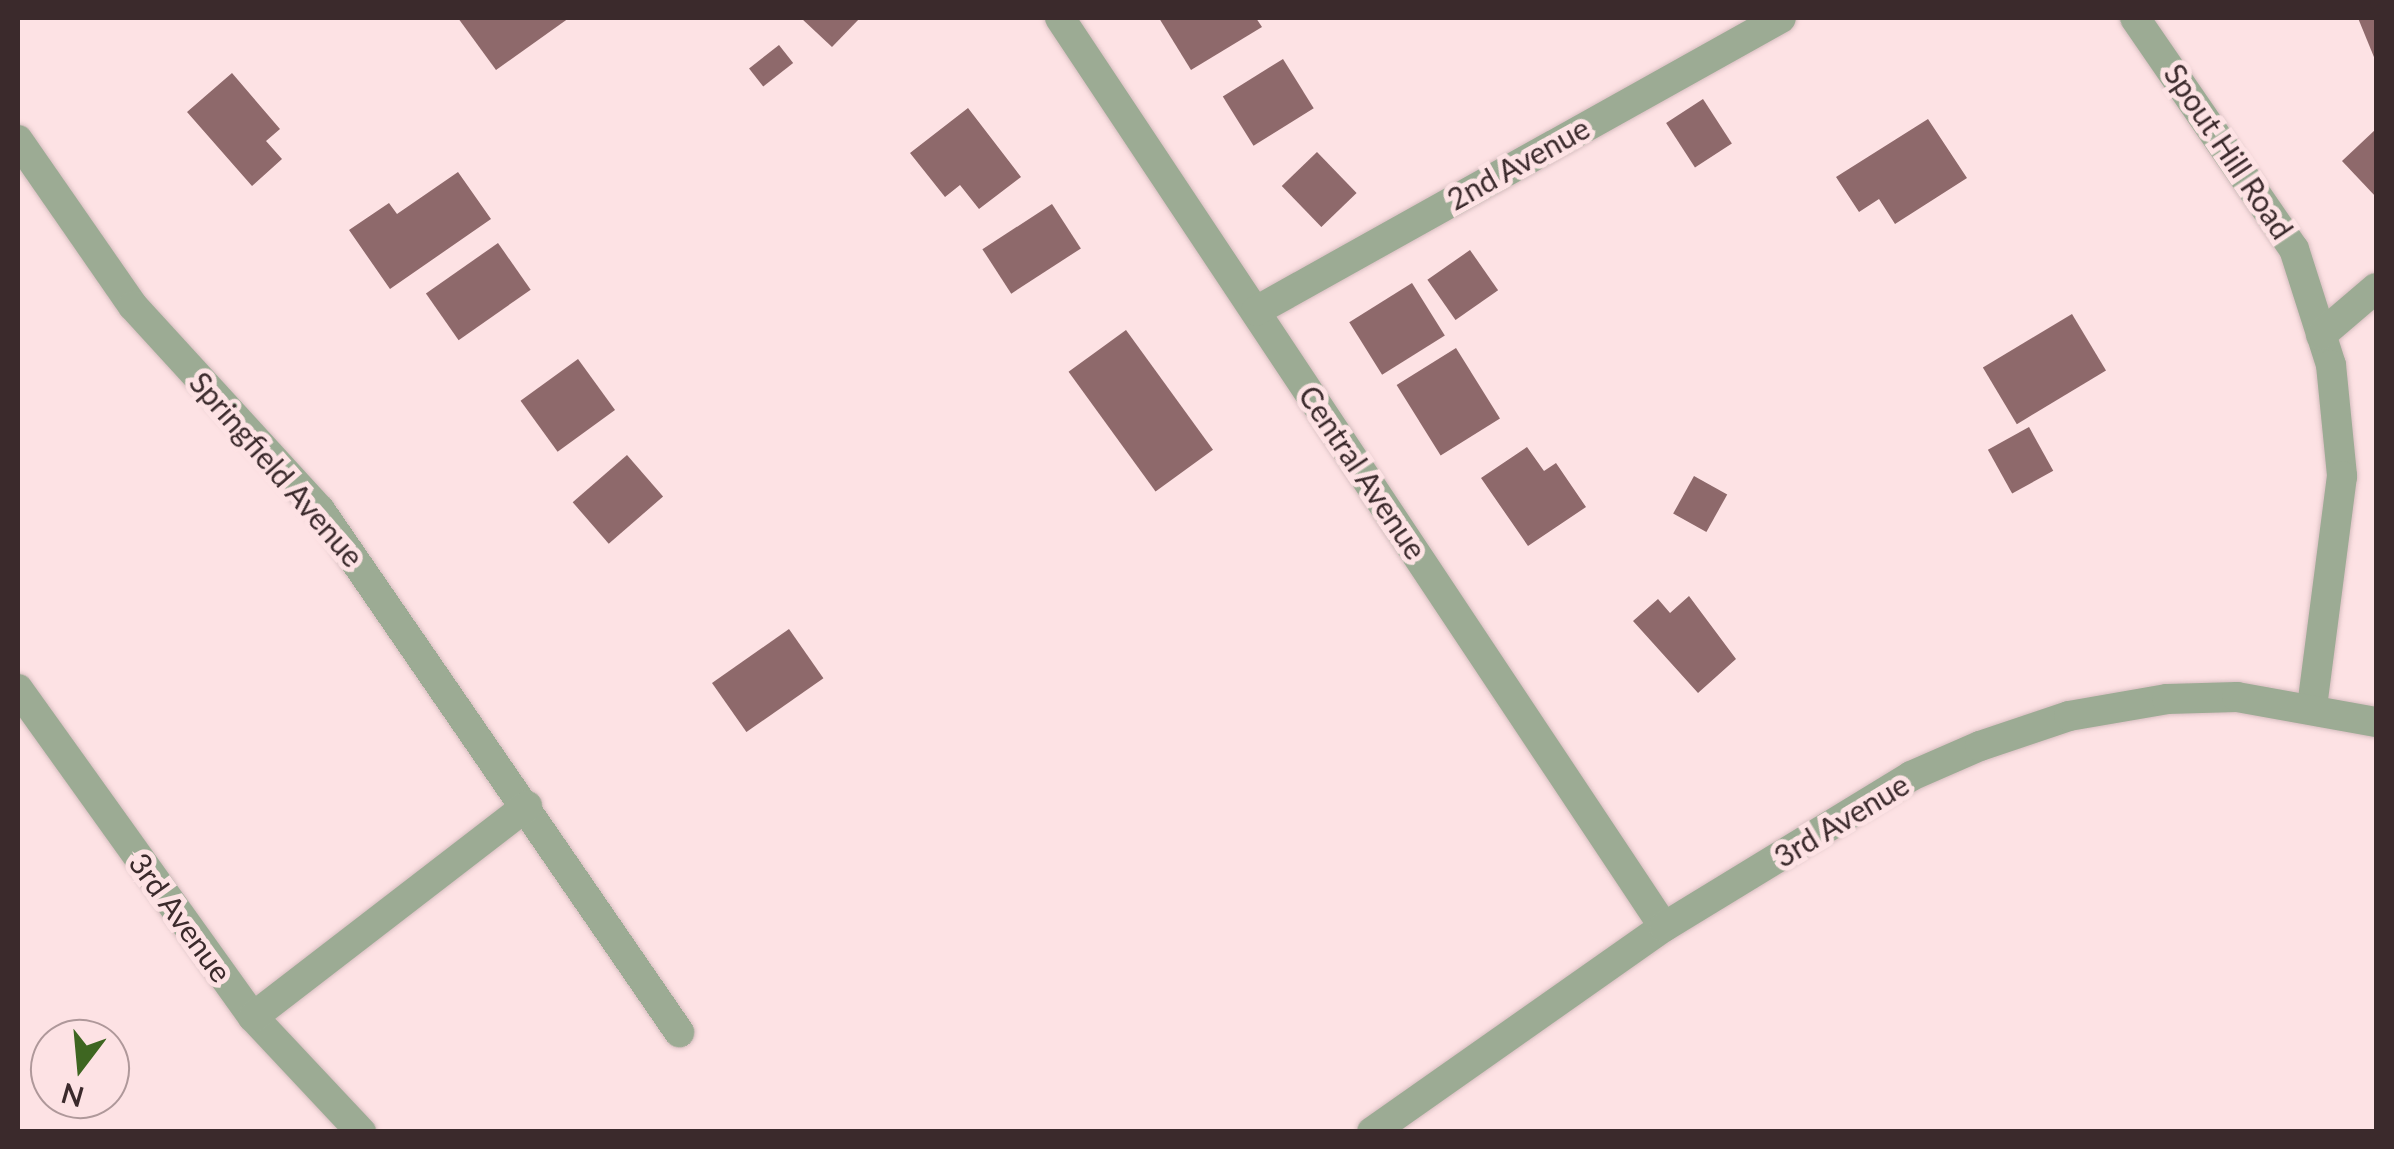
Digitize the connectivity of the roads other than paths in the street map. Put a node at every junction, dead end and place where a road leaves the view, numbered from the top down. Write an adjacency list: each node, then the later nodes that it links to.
1 (1060, 18): 6 (street, Central Avenue)
2 (1778, 18): 6 (street, 2nd Avenue)
3 (2135, 18): 7 (street, Spout Hill Road)
4 (18, 140): 11 (street, Springfield Avenue)
5 (2376, 288): 7 (street)
6 (1256, 311): 12 (street, Central Avenue)
7 (2321, 335): 9 (street, Spout Hill Road)
8 (18, 688): 13 (street, 3rd Avenue)
9 (2312, 706): 10 (street, 3rd Avenue); 12 (street, 3rd Avenue)
10 (2376, 722)
11 (526, 806): 13 (street); 14 (street, Springfield Avenue)
12 (1664, 928): 16 (street, 3rd Avenue)
13 (253, 1017): 15 (street, 3rd Avenue)
14 (679, 1032)
15 (361, 1132)
16 (1372, 1132)

